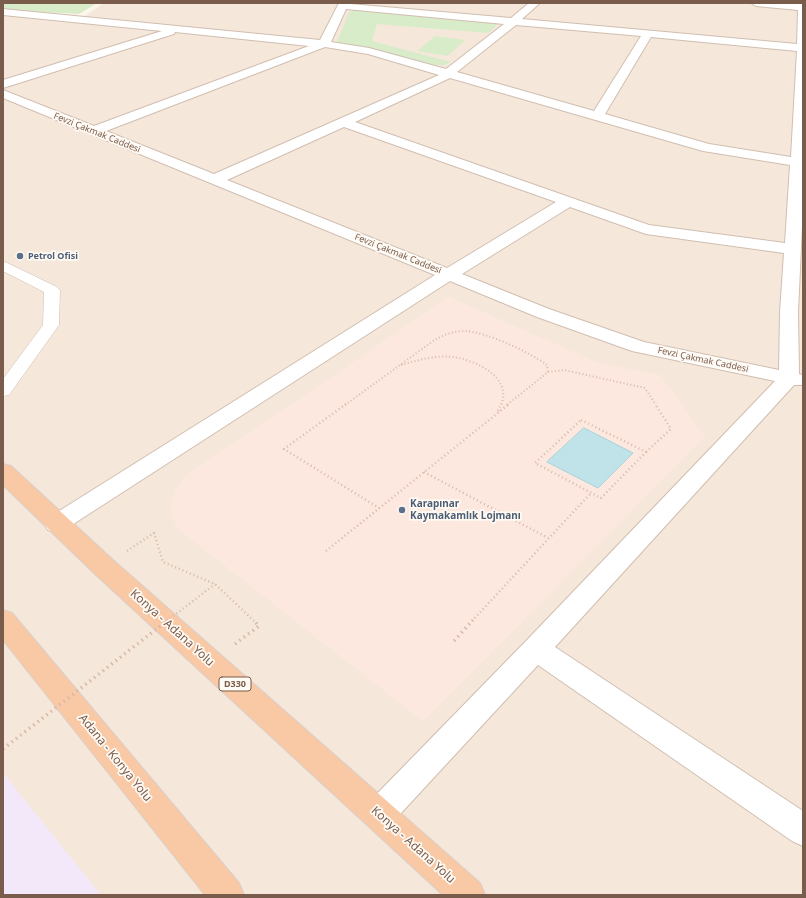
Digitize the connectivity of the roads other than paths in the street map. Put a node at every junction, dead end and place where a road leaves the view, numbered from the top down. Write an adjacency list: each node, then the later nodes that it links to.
1 (536, 3): 7 (street)
2 (756, 3): 5 (street)
3 (802, 3): 5 (street)
4 (343, 4): 7 (street); 10 (street)
5 (803, 7): 11 (street)
6 (3, 12): 8 (street)
7 (514, 22): 9 (street); 12 (street)
8 (179, 29): 10 (street); 13 (street)
9 (648, 34): 11 (street); 15 (street)
10 (324, 44): 12 (street); 17 (street)
11 (803, 48): 18 (street)
12 (447, 74): 15 (street); 16 (street)
13 (3, 84)
14 (3, 94): 17 (street, Fevzi Çakmak Caddesi)
15 (597, 117): 19 (street)
16 (343, 122): 20 (street); 21 (street)
17 (93, 131): 20 (street, Fevzi Çakmak Caddesi)
18 (801, 133): 19 (street)
19 (798, 162): 22 (street)
20 (214, 180): 24 (street, Fevzi Çakmak Caddesi)
21 (568, 202): 22 (street); 24 (street)
22 (792, 249): 25 (street)
23 (3, 265): 26 (lane)
24 (448, 275): 25 (street, Fevzi Çakmak Caddesi); 28 (street)
25 (796, 380): 30 (street)
26 (3, 391)
27 (3, 472): 28 (highway, Konya - Adana Yolu / D330)
28 (56, 524): 31 (highway, Konya - Adana Yolu / D330)
29 (3, 621): 33 (highway, Adana - Konya Yolu)
30 (536, 649): 31 (street); 32 (street)
31 (379, 814): 34 (highway, Konya - Adana Yolu / D330)
32 (803, 830)
33 (227, 895)
34 (468, 895)

